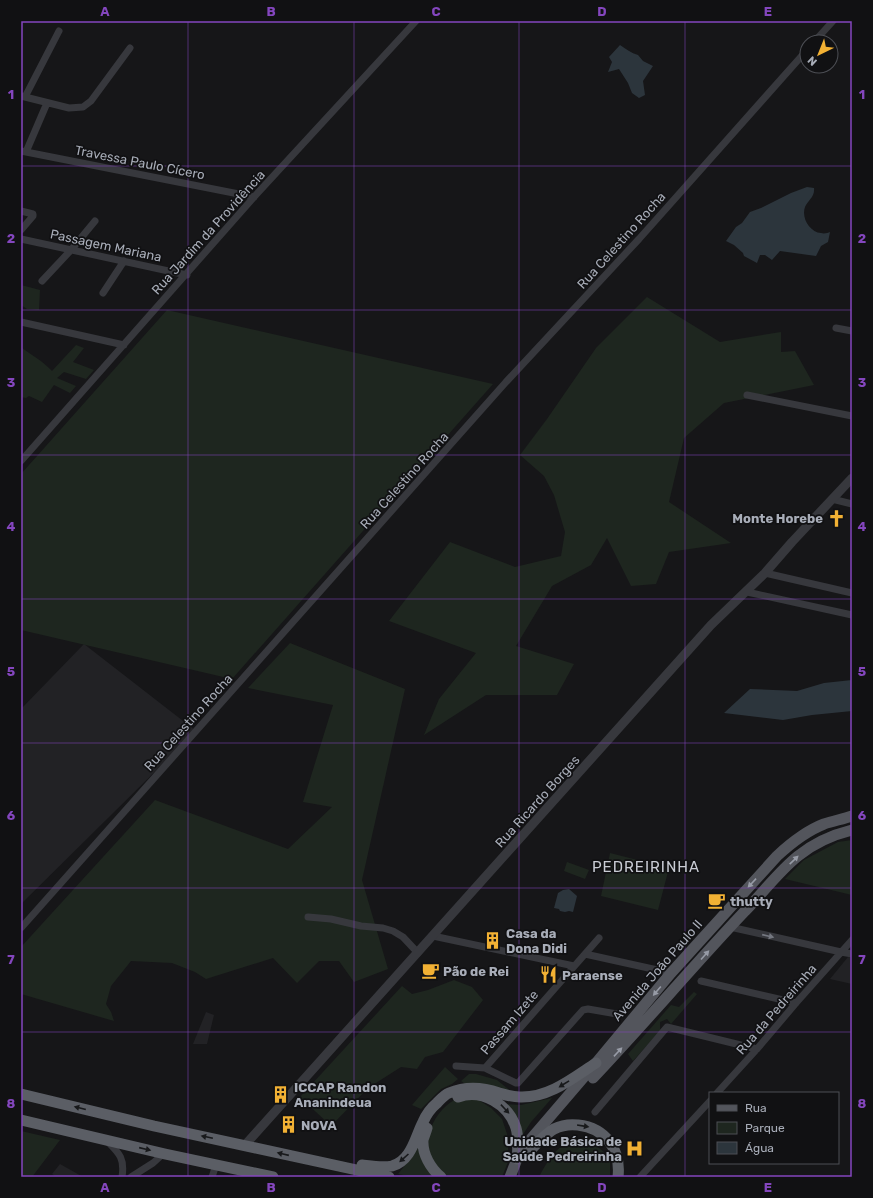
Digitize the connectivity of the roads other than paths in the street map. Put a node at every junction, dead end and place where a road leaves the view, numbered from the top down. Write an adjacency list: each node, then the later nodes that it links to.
1 (416, 21): 10 (street, Rua Jardim da Providência)
2 (833, 21): 4 (street)
3 (59, 31): 7 (street)
4 (821, 34)
5 (130, 48): 8 (street)
6 (799, 59): 37 (street, Rua Celestino Rocha)
7 (23, 96): 8 (street)
8 (48, 103): 9 (street)
9 (24, 151): 10 (street, Travessa Paulo Cícero)
10 (254, 197): 17 (street, Rua Jardim da Providência)
11 (24, 212): 13 (street)
12 (95, 221): 15 (street)
13 (21, 230)
14 (21, 239): 15 (street, Passagem Mariana)
15 (71, 250): 16 (street, Passagem Mariana); 18 (street)
16 (124, 261): 17 (street, Passagem Mariana); 19 (street)
17 (187, 275): 23 (street, Rua Jardim da Providência)
18 (42, 281)
19 (103, 293)
20 (21, 322): 23 (street)
21 (836, 328): 22 (street)
22 (852, 331)
23 (124, 345): 26 (street, Rua Jardim da Providência)
24 (747, 395): 25 (street)
25 (852, 416)
26 (21, 461)
27 (852, 478): 28 (street, Rua Ricardo Borges)
28 (832, 499): 29 (street); 30 (street, Rua Ricardo Borges)
29 (852, 504)
30 (765, 573): 31 (street, Rua Ricardo Borges); 32 (street)
31 (747, 592): 33 (street); 39 (street, Rua Ricardo Borges)
32 (852, 593)
33 (852, 615)
34 (852, 816): 47 (main road, Avenida João Paulo II, one-way to 47)
35 (852, 830): 38 (main road, Avenida João Paulo II, one-way to 35)
36 (308, 917): 43 (street)
37 (21, 928)
38 (730, 928): 42 (street, one-way to 42); 63 (main road, Avenida João Paulo II, one-way to 38)
39 (433, 936): 43 (street, Rua Ricardo Borges); 46 (street)
40 (599, 938): 44 (street, Passam Izete)
41 (852, 940): 42 (street, Rua da Pedreirinha)
42 (841, 952): 45 (street); 49 (street, Rua da Pedreirinha)
43 (418, 953): 61 (street, Rua Ricardo Borges)
44 (585, 954): 46 (street, Passam Izete); 47 (street)
45 (852, 954)
46 (574, 966): 54 (street, Passam Izete)
47 (671, 974): 52 (main road, Avenida João Paulo II, one-way to 52)
48 (701, 981): 49 (street)
49 (796, 1002): 51 (street, Rua da Pedreirinha)
50 (617, 1014): 54 (street)
51 (757, 1049): 55 (street, Rua da Pedreirinha); 58 (street)
52 (596, 1063): 63 (main road, Avenida João Paulo II); 64 (highway, one-way to 64)
53 (456, 1066): 54 (street)
54 (485, 1068)
55 (718, 1092)
56 (21, 1094): 61 (highway, one-way to 56)
57 (709, 1102): 74 (street)
58 (595, 1112)
59 (21, 1120): 60 (highway)
60 (107, 1141): 62 (highway, one-way to 62); 67 (street)
61 (245, 1145): 64 (highway, one-way to 61)
62 (163, 1154): 65 (highway); 68 (street)
63 (522, 1156): 66 (main road, Avenida João Paulo II); 72 (highway, one-way to 63); 73 (highway, one-way to 73)
64 (304, 1159): 71 (highway)
65 (216, 1165): 69 (street); 70 (highway)
66 (514, 1176)
67 (122, 1177)
68 (131, 1177)
69 (212, 1177)
70 (273, 1177)
71 (389, 1177)
72 (441, 1177)
73 (618, 1177)
74 (640, 1177)

